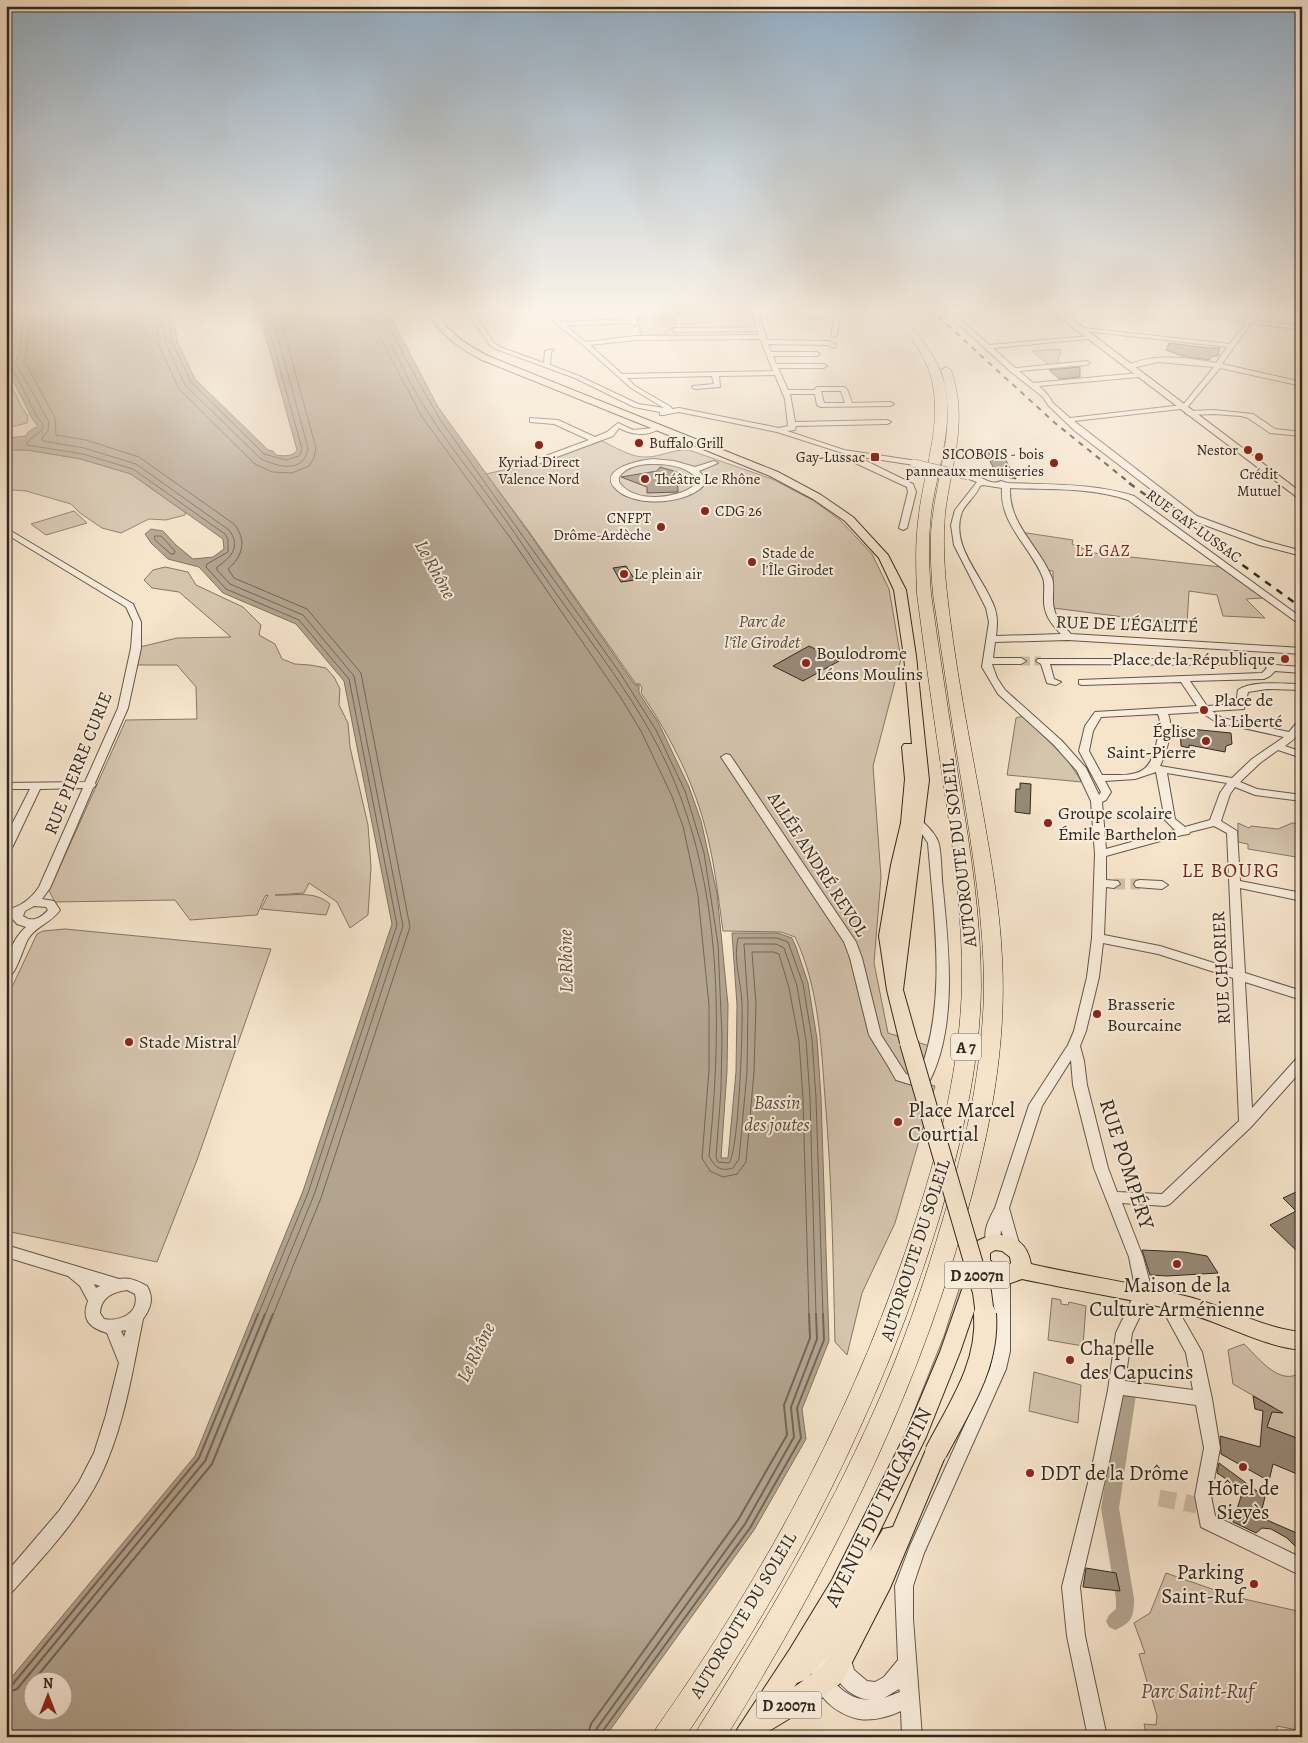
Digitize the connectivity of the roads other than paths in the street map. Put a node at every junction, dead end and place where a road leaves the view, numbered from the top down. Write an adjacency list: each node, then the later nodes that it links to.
1 (558, 391): 17 (main road)
2 (606, 391): 16 (street)
3 (637, 391): 16 (street)
4 (845, 391): 13 (street)
5 (941, 391): 120 (highway, AUTOROUTE DU SOLEIL / A 7)
6 (953, 391): 121 (highway, AUTOROUTE DU SOLEIL / A 7)
7 (1040, 391): 20 (street)
8 (1159, 391): 14 (main road)
9 (1198, 391): 14 (street)
10 (787, 392): 11 (street); 15 (street)
11 (818, 392): 13 (street)
12 (890, 404): 13 (street)
13 (849, 405)
14 (1184, 410): 20 (street); 26 (street); 36 (main road); 37 (main road)
15 (791, 415): 19 (street); 22 (street)
16 (662, 418): 17 (main road); 17 (street); 23 (street); 24 (street); 71 (main road); 91 (main road)
17 (623, 419): 24 (street); 25 (street)
18 (533, 420): 28 (street)
19 (783, 420)
20 (1068, 420): 40 (street)
21 (887, 422): 22 (street)
22 (791, 426): 23 (street); 27 (street)
23 (775, 428): 27 (street)
24 (632, 432): 25 (street)
25 (610, 434): 28 (street)
26 (1302, 434)
27 (806, 438): 29 (street)
28 (593, 439): 30 (street)
29 (853, 454): 33 (street, bridge); 38 (street)
30 (534, 462)
31 (714, 463): 32 (street)
32 (693, 470): 32 (street)
33 (984, 481): 34 (street); 35 (street)
34 (998, 484): 35 (street); 41 (street, RUE GAY-LUSSAC); 42 (street)
35 (974, 491): 43 (street)
36 (1302, 498)
37 (1302, 504)
38 (903, 528)
39 (6, 530): 66 (street, RUE PIERRE CURIE)
40 (1302, 554)
41 (1302, 623)
42 (1068, 637): 43 (street, RUE DE L'ÉGALITÉ); 44 (street, RUE DE L'ÉGALITÉ)
43 (992, 638): 46 (street)
44 (1262, 648): 45 (street); 48 (street)
45 (1302, 650)
46 (988, 661): 47 (street); 70 (street)
47 (1021, 661)
48 (1269, 665): 49 (street); 50 (street); 51 (street)
49 (1302, 670)
50 (1183, 678): 52 (street); 54 (street)
51 (1056, 682)
52 (1082, 682)
53 (1302, 687): 54 (street)
54 (1204, 709): 55 (street); 58 (street)
55 (1161, 710): 56 (street); 62 (street)
56 (1106, 713): 63 (street)
57 (1302, 722): 58 (street)
58 (1292, 736): 59 (street)
59 (1276, 746): 60 (street); 64 (street)
60 (1302, 755)
61 (726, 757): 71 (street, ALLÉE ANDRÉ REVOL)
62 (1157, 769): 63 (street); 64 (street); 73 (street)
63 (1099, 778): 70 (street)
64 (1233, 783): 68 (street); 72 (street)
65 (37, 785): 66 (street); 67 (street); 74 (street)
66 (90, 785): 83 (street, RUE PIERRE CURIE)
67 (6, 786)
68 (1255, 792): 69 (street)
69 (1302, 798)
70 (1096, 801): 76 (street)
71 (917, 822): 91 (main road)
72 (1215, 822): 73 (street); 78 (street, RUE CHORIER)
73 (1185, 832): 76 (street)
74 (9, 837): 75 (street)
75 (6, 848)
76 (1101, 854): 77 (street)
77 (1100, 883): 79 (street); 88 (street)
78 (1234, 883): 82 (street); 90 (street, RUE CHORIER)
79 (1114, 884)
80 (1140, 884): 81 (street)
81 (1162, 885)
82 (1302, 897)
83 (40, 902): 85 (street); 86 (street)
84 (6, 915): 85 (street)
85 (20, 918): 86 (street); 87 (street)
86 (38, 922): 87 (street)
87 (24, 936): 89 (street)
88 (1098, 938): 90 (street); 93 (street)
89 (6, 975)
90 (1239, 976): 92 (street); 95 (street, RUE CHORIER)
91 (895, 990): 114 (main road, D 2007n, bridge)
92 (1302, 996)
93 (1074, 1046): 96 (street, RUE POMPÉRY); 97 (street)
94 (1302, 1061): 95 (street)
95 (1246, 1123): 96 (street)
96 (1113, 1197): 103 (street, RUE POMPÉRY)
97 (1002, 1208): 98 (street); 100 (street)
98 (993, 1242): 100 (main road)
99 (6, 1251): 101 (street)
100 (1004, 1265): 103 (main road); 115 (street); 117 (main road, AVENUE DU TRICASTIN)
101 (73, 1271): 102 (street); 104 (street)
102 (118, 1285): 104 (street); 106 (street)
103 (1142, 1295): 105 (main road); 110 (street)
104 (93, 1296): 107 (street)
105 (1170, 1301): 108 (main road); 111 (street)
106 (136, 1318): 107 (street); 109 (street)
107 (112, 1327): 109 (street)
108 (1302, 1341)
109 (126, 1362): 113 (street)
110 (1116, 1387): 111 (street); 123 (street)
111 (1204, 1399): 112 (street)
112 (1302, 1567)
113 (6, 1586)
114 (832, 1652): 115 (street); 116 (main road, D 2007n); 117 (main road, D 2007n)
115 (907, 1662): 118 (street)
116 (823, 1682): 118 (street); 119 (main road, D 2007n)
117 (782, 1685): 119 (main road, AVENUE DU TRICASTIN)
118 (910, 1696): 122 (street)
119 (750, 1732)
120 (667, 1737)
121 (709, 1737)
122 (912, 1737)
123 (1098, 1737)

